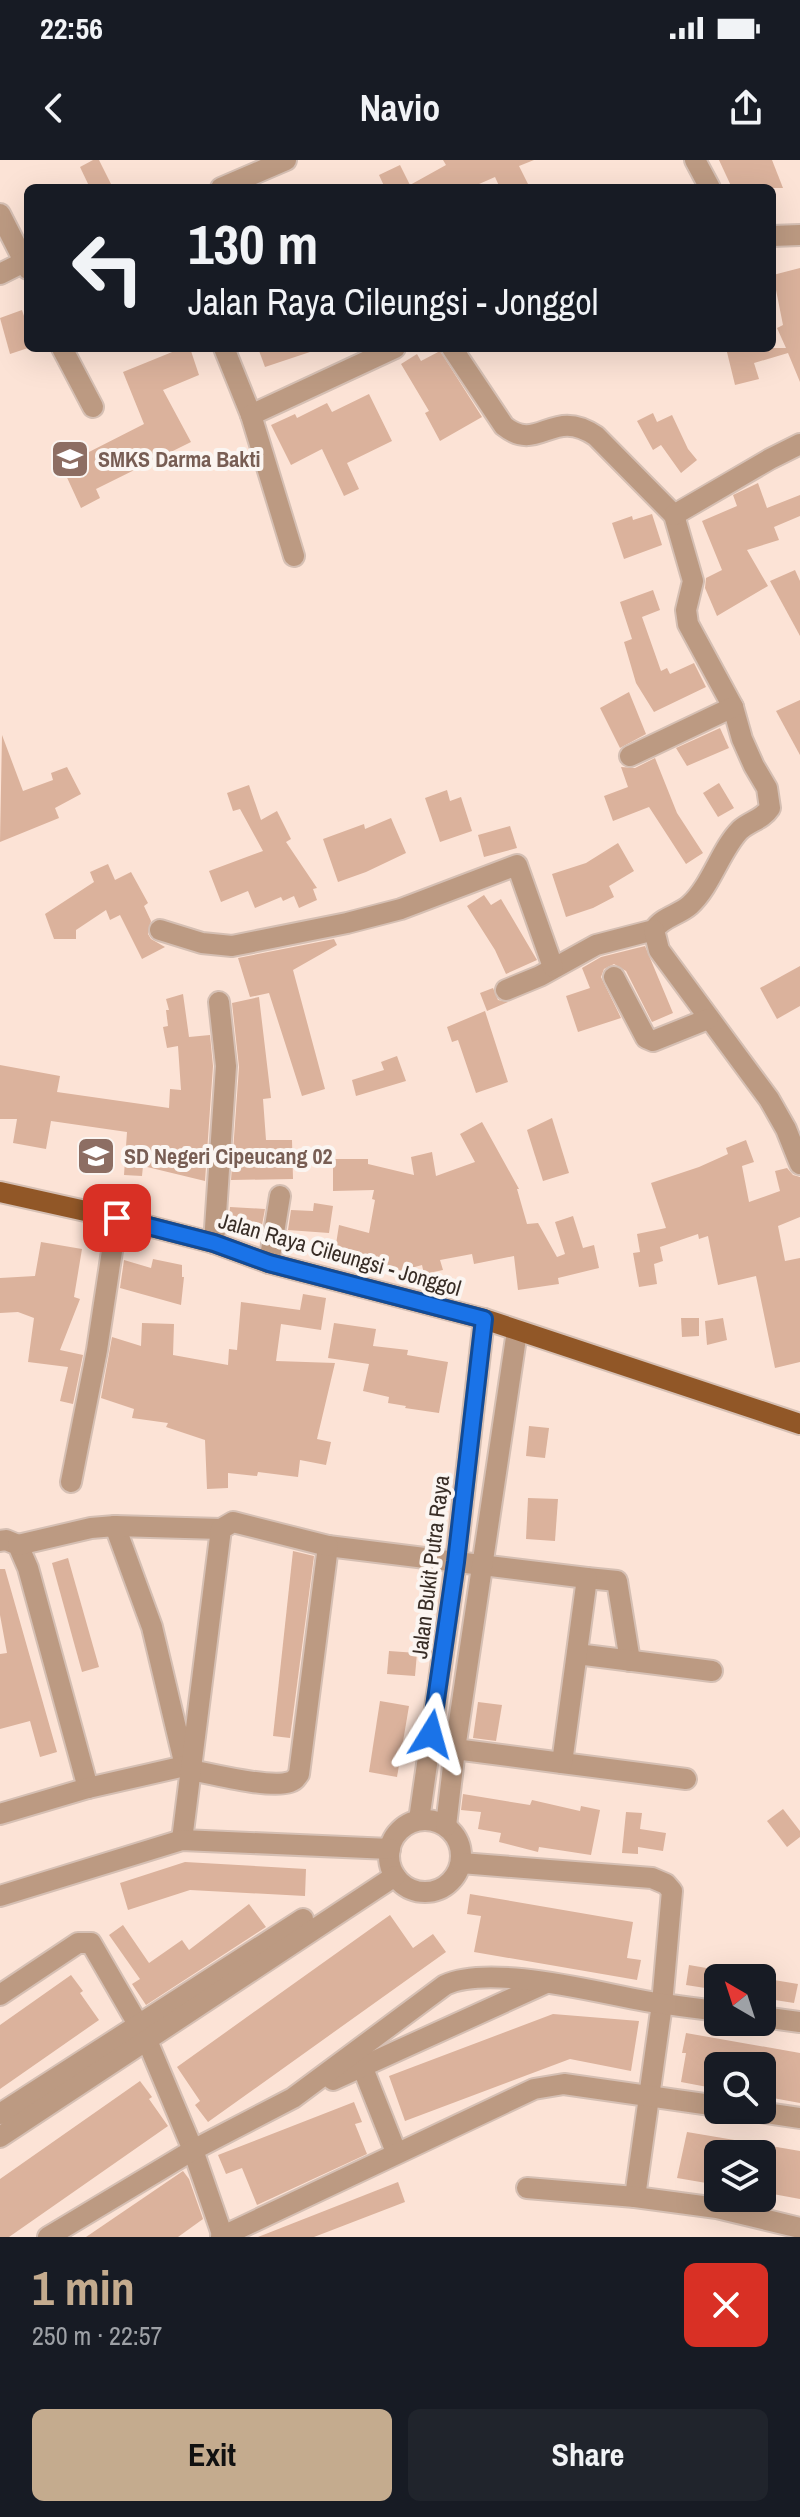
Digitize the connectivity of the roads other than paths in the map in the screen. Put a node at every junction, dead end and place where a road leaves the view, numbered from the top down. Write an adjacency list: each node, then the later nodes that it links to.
1 (286, 160): 3 (street)
2 (695, 160): 4 (street)
3 (230, 184)
4 (708, 184)
5 (0, 214): 8 (street)
6 (800, 235): 7 (street)
7 (776, 236)
8 (24, 258)
9 (24, 265): 10 (street)
10 (0, 274)
11 (64, 352): 15 (street)
12 (226, 352): 16 (street)
13 (386, 352): 16 (street)
14 (455, 352): 18 (street)
15 (93, 407)
16 (251, 415): 19 (street)
17 (800, 444): 18 (street)
18 (674, 515): 20 (street)
19 (294, 556)
20 (733, 707): 21 (street); 23 (street)
21 (630, 756)
22 (160, 930): 24 (street)
23 (654, 930): 24 (street); 28 (street)
24 (553, 967): 26 (street)
25 (614, 977): 28 (street)
26 (506, 990)
27 (219, 1002): 33 (street)
28 (708, 1019): 29 (street)
29 (800, 1164)
30 (0, 1192): 32 (main road, Jalan Raya Cileungsi - Jonggol)
31 (280, 1196): 34 (street)
32 (117, 1218): 33 (main road, Jalan Raya Cileungsi - Jonggol); 38 (street)
33 (214, 1243): 34 (main road, Jalan Raya Cileungsi - Jonggol)
34 (269, 1263): 35 (main road, Jalan Raya Cileungsi - Jonggol)
35 (484, 1319): 36 (main road, Jalan Raya Cileungsi - Jonggol); 43 (street, Jalan Bukit Putra Raya)
36 (517, 1331): 37 (main road, Jalan Raya Cileungsi - Jonggol); 44 (street)
37 (800, 1424)
38 (71, 1482)
39 (115, 1526): 40 (street); 41 (street); 51 (street)
40 (221, 1529): 42 (street); 51 (street)
41 (9, 1543): 53 (street)
42 (328, 1546): 43 (street); 51 (street)
43 (456, 1562): 44 (street); 55 (street, Jalan Bukit Putra Raya)
44 (484, 1565): 45 (street); 49 (street)
45 (587, 1578): 46 (street); 47 (street)
46 (577, 1654): 47 (street); 50 (street)
47 (630, 1661): 48 (street)
48 (712, 1671)
49 (455, 1749): 50 (street); 56 (street)
50 (562, 1763): 52 (street)
51 (188, 1768): 53 (street); 57 (street)
52 (686, 1779)
53 (88, 1788): 54 (street)
54 (0, 1814)
55 (419, 1820): 56 (street); 58 (street)
56 (446, 1826): 59 (street)
57 (182, 1840): 58 (street); 60 (street)
58 (392, 1862): 59 (street); 68 (street)
59 (461, 1863): 64 (street)
60 (0, 1896)
61 (546, 1983): 63 (street); 64 (street); 69 (street)
62 (0, 1995): 68 (street)
63 (423, 2003): 69 (street); 72 (street)
64 (662, 2004): 65 (street); 71 (street)
65 (704, 2009)
66 (776, 2019): 67 (street)
67 (800, 2022)
68 (143, 2032): 74 (street); 77 (street); 78 (street)
69 (430, 2033): 70 (street)
70 (362, 2066): 72 (street); 79 (street)
71 (649, 2096): 73 (street); 79 (street); 81 (street)
72 (293, 2098): 78 (street)
73 (704, 2104)
74 (0, 2114)
75 (776, 2114): 76 (street)
76 (800, 2118)
77 (0, 2137)
78 (193, 2150): 83 (street); 84 (street)
79 (396, 2152): 84 (street)
80 (527, 2188): 81 (street)
81 (635, 2197): 82 (street)
82 (800, 2228)
83 (48, 2237)
84 (223, 2237)

